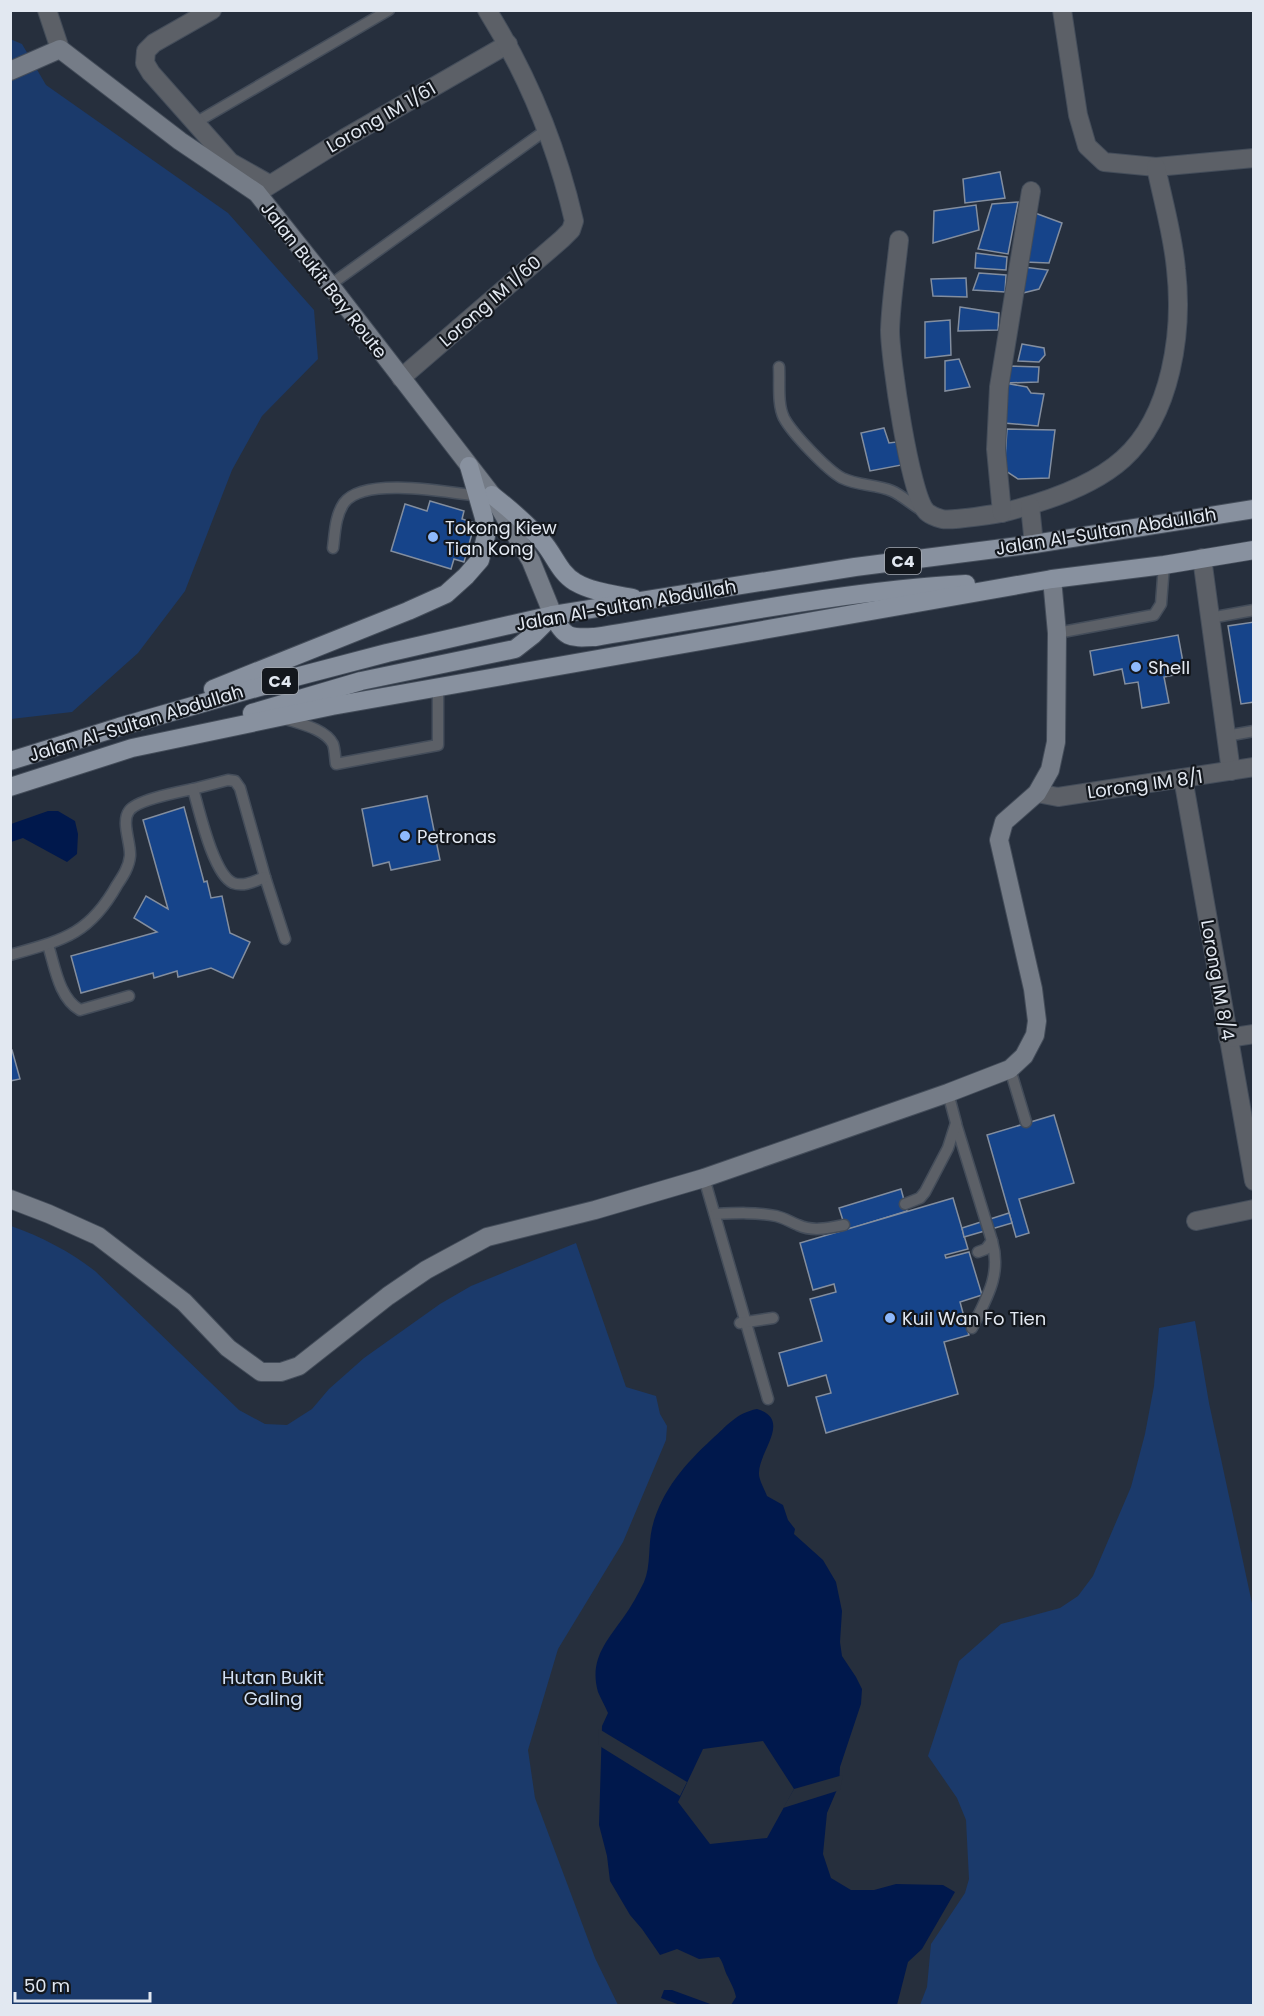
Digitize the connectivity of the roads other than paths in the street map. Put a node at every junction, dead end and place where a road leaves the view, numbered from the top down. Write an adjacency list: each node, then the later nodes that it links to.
1 (47, 10): 7 (street)
2 (212, 10): 9 (street)
3 (389, 10): 9 (lane)
4 (487, 10): 6 (street)
5 (1062, 10): 12 (street)
6 (508, 44): 10 (street); 13 (street, Lorong IM 1/61)
7 (60, 49): 8 (street); 13 (street, Jalan Bukit Bay Route)
8 (10, 71)
9 (195, 123): 13 (street)
10 (546, 130): 16 (lane); 18 (street, Lorong IM 1/60)
11 (1250, 159): 12 (street)
12 (1156, 167): 20 (street)
13 (263, 188): 16 (street, Jalan Bukit Bay Route)
14 (1031, 191): 23 (street)
15 (899, 240): 22 (street)
16 (330, 285): 18 (street, Jalan Bukit Bay Route)
17 (779, 367): 22 (lane)
18 (401, 378): 19 (street, Jalan Bukit Bay Route)
19 (485, 495): 25 (lane); 30 (main road); 32 (street, Jalan Bukit Bay Route); 37 (main road)
20 (1030, 506): 23 (street); 24 (street)
21 (1254, 509): 24 (main road, Jalan Al-Sultan Abdullah / C4)
22 (926, 512): 23 (street)
23 (1002, 513)
24 (1034, 543): 30 (main road, Jalan Al-Sultan Abdullah / C4)
25 (333, 548)
26 (1254, 550): 27 (main road, Jalan Al-Sultan Abdullah / C4)
27 (1202, 558): 28 (main road, Jalan Al-Sultan Abdullah / C4); 33 (street)
28 (1164, 565): 29 (main road, Jalan Al-Sultan Abdullah / C4); 34 (lane)
29 (1052, 579): 32 (main road); 34 (street); 35 (main road, Jalan Al-Sultan Abdullah / C4)
30 (646, 600): 32 (main road, Jalan Al-Sultan Abdullah / C4)
31 (1254, 610): 33 (lane)
32 (554, 615): 37 (main road, Jalan Al-Sultan Abdullah / C4); 40 (main road)
33 (1210, 618): 39 (street)
34 (1057, 633): 47 (street)
35 (438, 686): 36 (main road, Jalan Al-Sultan Abdullah / C4); 36 (lane)
36 (282, 718): 40 (main road, Jalan Al-Sultan Abdullah / C4)
37 (119, 727): 41 (main road, Jalan Al-Sultan Abdullah / C4)
38 (1254, 731): 39 (lane)
39 (1226, 736): 43 (street)
40 (132, 748): 45 (main road, Jalan Al-Sultan Abdullah / C4)
41 (10, 760)
42 (1254, 767): 43 (street, Lorong IM 8/1)
43 (1231, 771): 44 (street, Lorong IM 8/1)
44 (1183, 778): 47 (street, Lorong IM 8/1); 54 (street, Lorong IM 8/4)
45 (10, 787)
46 (193, 789): 48 (lane); 48 (lane); 50 (lane)
47 (1037, 793): 55 (street)
48 (265, 877): 49 (lane)
49 (285, 939)
50 (48, 945): 51 (lane); 52 (lane)
51 (10, 955)
52 (129, 996)
53 (1254, 1034): 54 (street)
54 (1228, 1038): 58 (street, Lorong IM 8/4)
55 (1010, 1069): 56 (street); 57 (lane)
56 (948, 1093): 59 (lane); 60 (street)
57 (1026, 1122)
58 (1248, 1122): 61 (street, Lorong IM 8/4)
59 (956, 1123): 63 (lane); 68 (lane)
60 (704, 1178): 62 (street); 65 (lane)
61 (1254, 1181)
62 (10, 1199)
63 (905, 1204)
64 (1254, 1209): 66 (street)
65 (715, 1214): 67 (lane); 71 (lane)
66 (1196, 1221)
67 (844, 1225)
68 (992, 1241): 69 (lane); 72 (lane)
69 (978, 1252)
70 (773, 1318): 71 (lane)
71 (742, 1323): 73 (lane)
72 (972, 1328)
73 (768, 1399)

